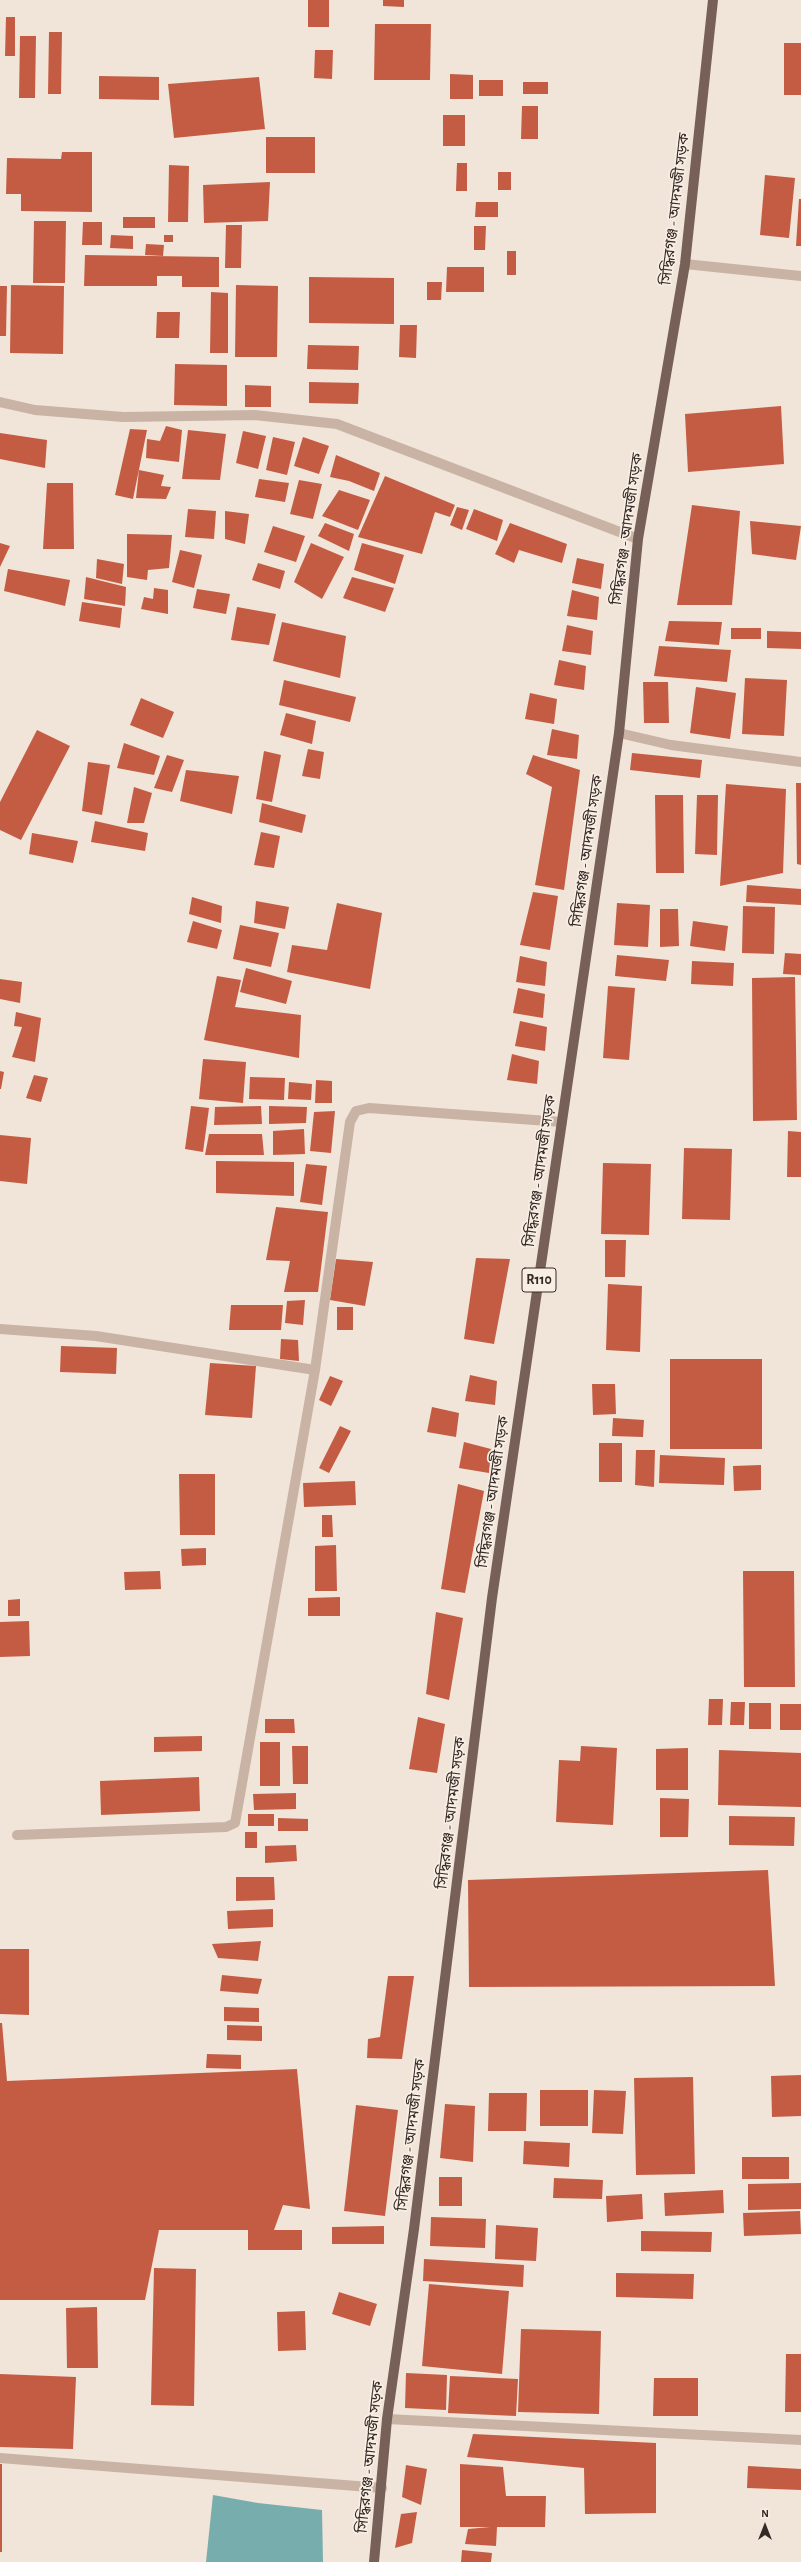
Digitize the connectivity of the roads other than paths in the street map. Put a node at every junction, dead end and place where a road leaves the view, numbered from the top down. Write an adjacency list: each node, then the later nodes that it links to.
1 (713, 0): 2 (main road, সিদ্ধিরগঞ্জ - আদমজী সড়ক / R110)
2 (685, 264): 3 (street); 5 (main road, সিদ্ধিরগঞ্জ - আদমজী সড়ক / R110)
3 (801, 276)
4 (0, 402): 5 (street)
5 (638, 539): 6 (main road, সিদ্ধিরগঞ্জ - আদমজী সড়ক / R110)
6 (619, 733): 7 (street); 8 (main road, সিদ্ধিরগঞ্জ - আদমজী সড়ক / R110)
7 (801, 762)
8 (562, 1122): 10 (street); 12 (main road, সিদ্ধিরগঞ্জ - আদমজী সড়ক / R110)
9 (0, 1329): 10 (street)
10 (315, 1370): 11 (street)
11 (17, 1835)
12 (387, 2419): 13 (street); 15 (main road, সিদ্ধিরগঞ্জ - আদমজী সড়ক / R110)
13 (801, 2440)
14 (0, 2458): 15 (street)
15 (382, 2488): 16 (main road, সিদ্ধিরগঞ্জ - আদমজী সড়ক / R110)
16 (374, 2562)

